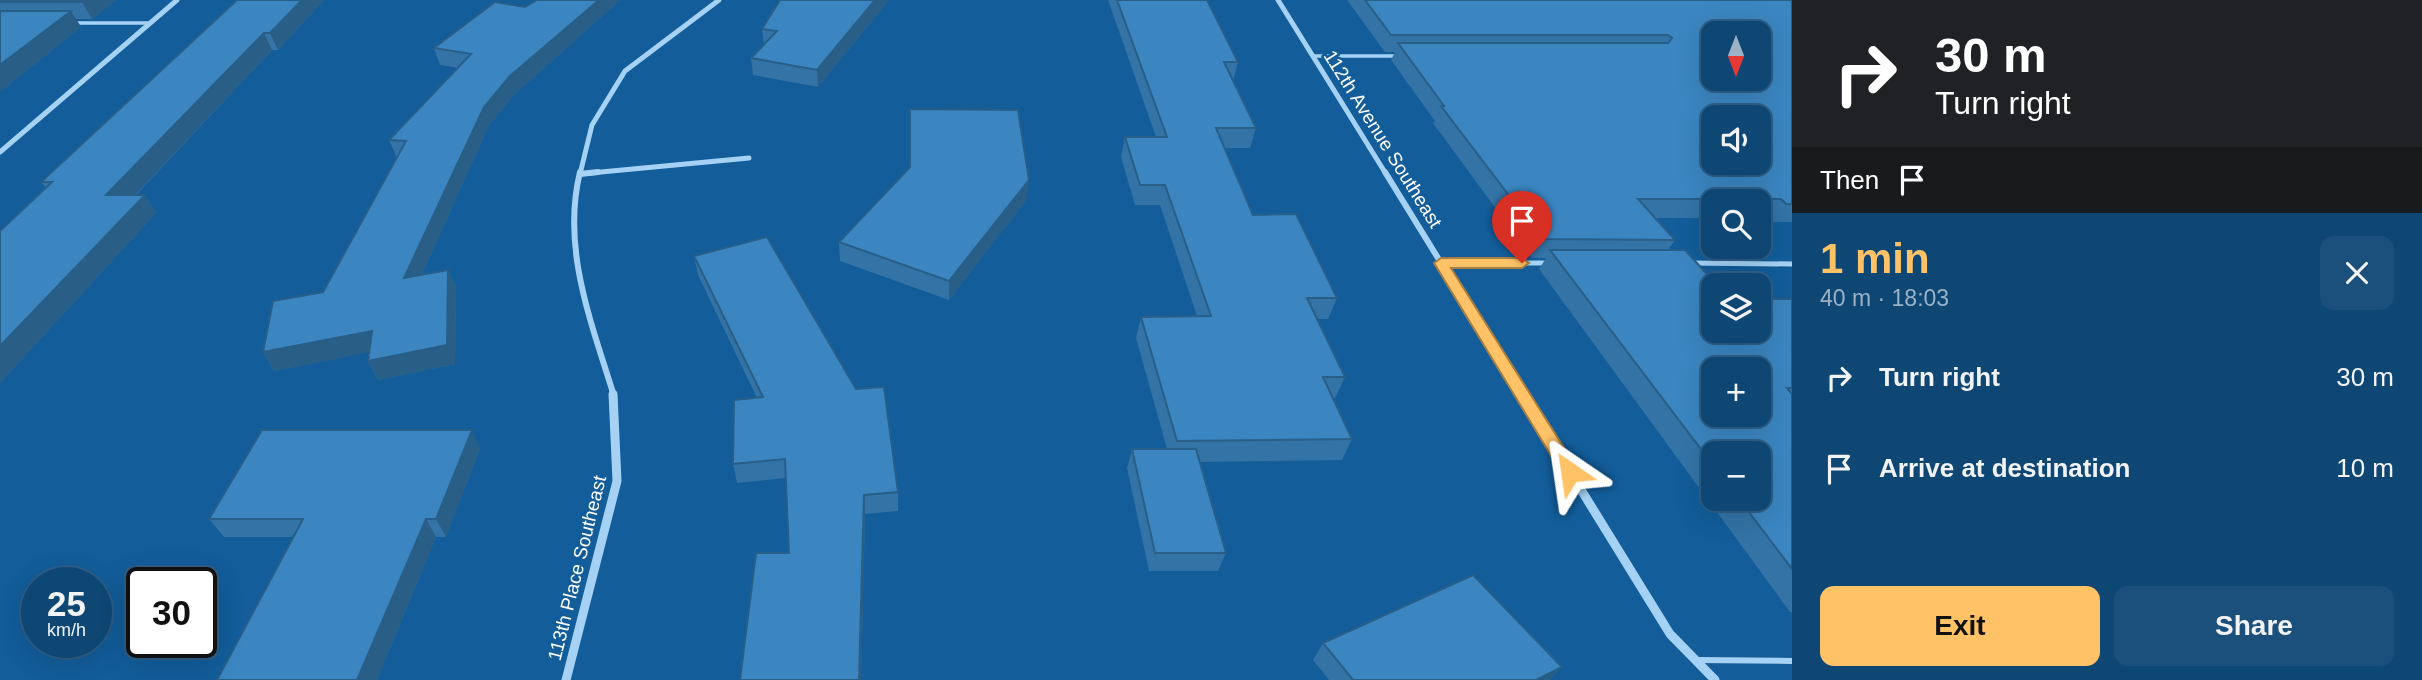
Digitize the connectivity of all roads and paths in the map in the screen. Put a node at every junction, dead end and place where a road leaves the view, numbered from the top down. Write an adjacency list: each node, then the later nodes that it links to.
1 (177, 0): 5 (street)
2 (719, 0): 10 (street, 113th Place Southeast)
3 (1278, 0): 6 (street, 112th Avenue Southeast)
4 (68, 23): 5 (lane)
5 (150, 23): 8 (street)
6 (1313, 56): 7 (lane); 11 (street, 112th Avenue Southeast)
7 (1410, 56)
8 (0, 152)
9 (749, 158): 10 (street)
10 (580, 174): 17 (street, 113th Place Southeast)
11 (1441, 263): 12 (lane); 15 (street, 112th Avenue Southeast)
12 (1549, 263)
13 (1684, 263): 14 (lane)
14 (1792, 264)
15 (1696, 660): 16 (lane); 18 (street, 112th Avenue Southeast)
16 (1792, 661)
17 (566, 680)
18 (1715, 680)

